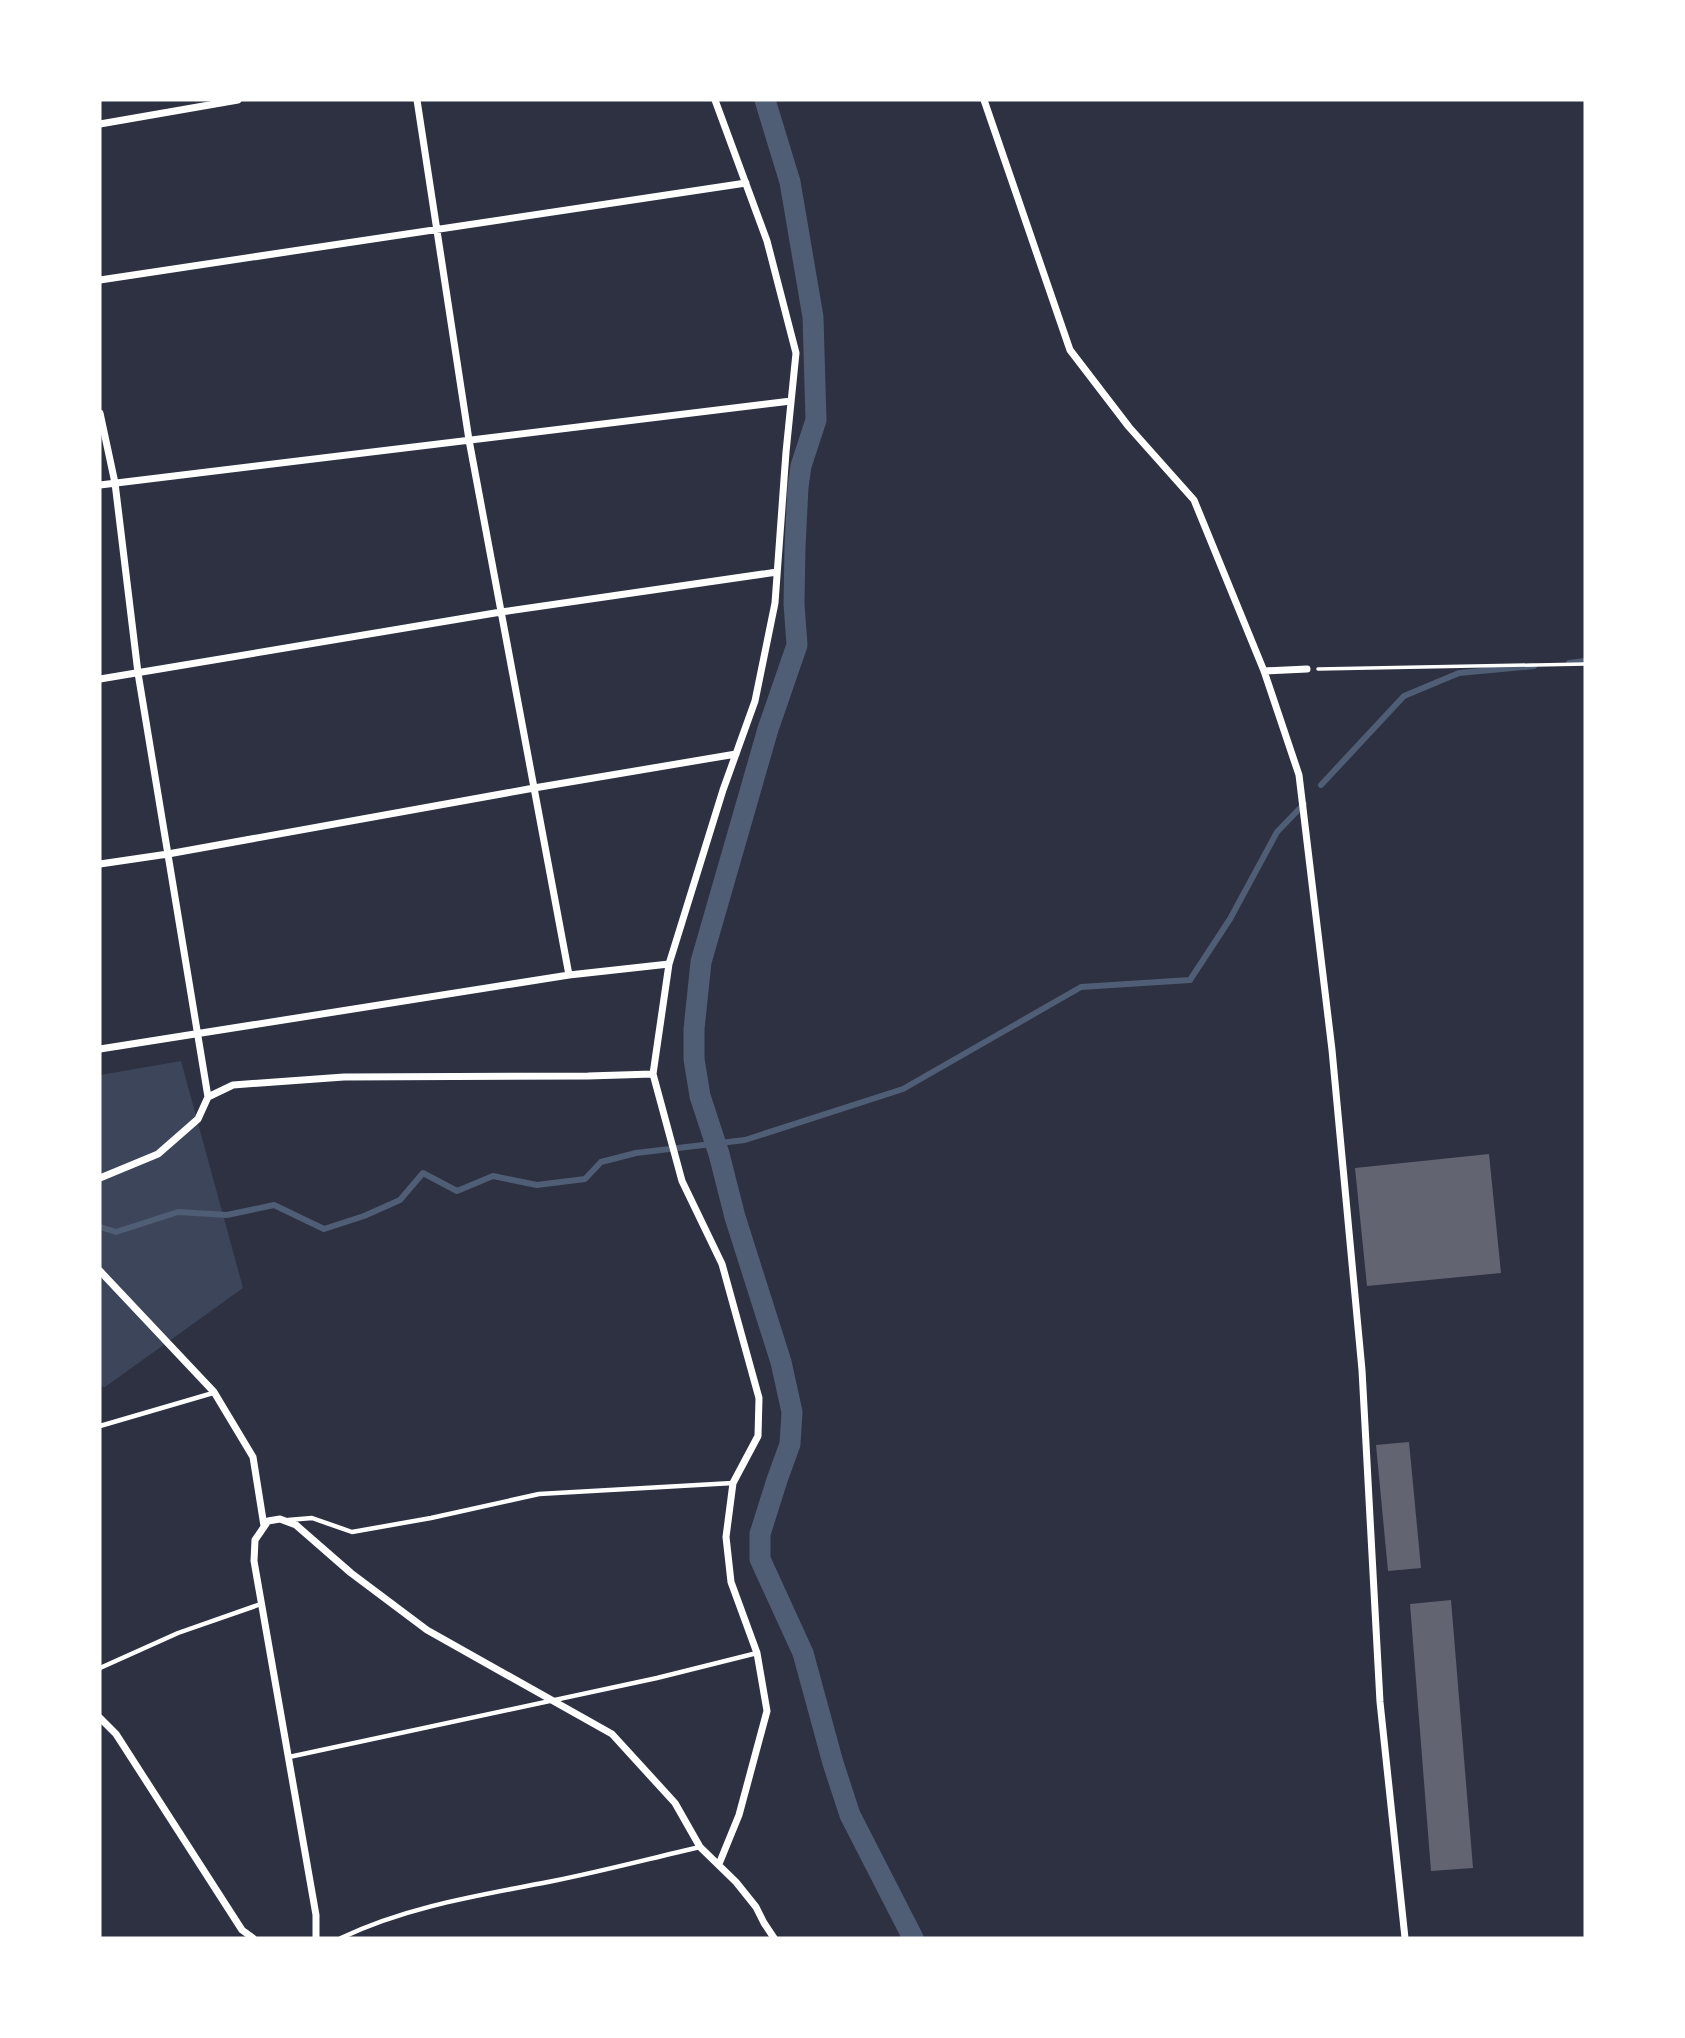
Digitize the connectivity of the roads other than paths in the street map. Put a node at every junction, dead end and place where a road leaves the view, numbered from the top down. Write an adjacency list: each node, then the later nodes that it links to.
1 (238, 100): 5 (street)
2 (417, 100): 7 (street)
3 (715, 100): 6 (street)
4 (984, 100): 17 (street)
5 (100, 124)
6 (746, 183): 7 (street); 9 (street)
7 (437, 230): 8 (street); 11 (street)
8 (100, 280)
9 (791, 401): 11 (street); 14 (street)
10 (100, 413): 12 (street)
11 (469, 440): 12 (street); 15 (street)
12 (115, 483): 13 (street); 18 (street)
13 (100, 485)
14 (777, 572): 15 (street); 20 (street)
15 (501, 612): 18 (street); 21 (street)
16 (1307, 669): 17 (street)
17 (1265, 671): 49 (street)
18 (138, 673): 19 (street); 22 (street)
19 (100, 679)
20 (736, 754): 21 (street); 24 (street)
21 (534, 788): 22 (street); 25 (street)
22 (168, 854): 23 (street); 26 (street)
23 (100, 864)
24 (669, 964): 25 (street); 28 (street)
25 (569, 975): 26 (street)
26 (198, 1035): 27 (street); 29 (street)
27 (100, 1049)
28 (653, 1074): 29 (street); 34 (street)
29 (208, 1097): 30 (street)
30 (100, 1178)
31 (100, 1271): 32 (street)
32 (214, 1392): 33 (lane); 36 (street)
33 (100, 1426)
34 (733, 1483): 35 (lane); 38 (street)
35 (284, 1520): 36 (street); 40 (street)
36 (264, 1527): 37 (street)
37 (261, 1604): 39 (lane); 42 (street)
38 (757, 1653): 40 (lane); 44 (street)
39 (100, 1668)
40 (551, 1700): 42 (lane); 43 (street)
41 (100, 1718): 45 (street)
42 (288, 1757): 46 (street)
43 (701, 1846): 44 (street); 47 (lane)
44 (719, 1864): 48 (street)
45 (253, 1938)
46 (316, 1938)
47 (341, 1938)
48 (773, 1938)
49 (1405, 1938)

